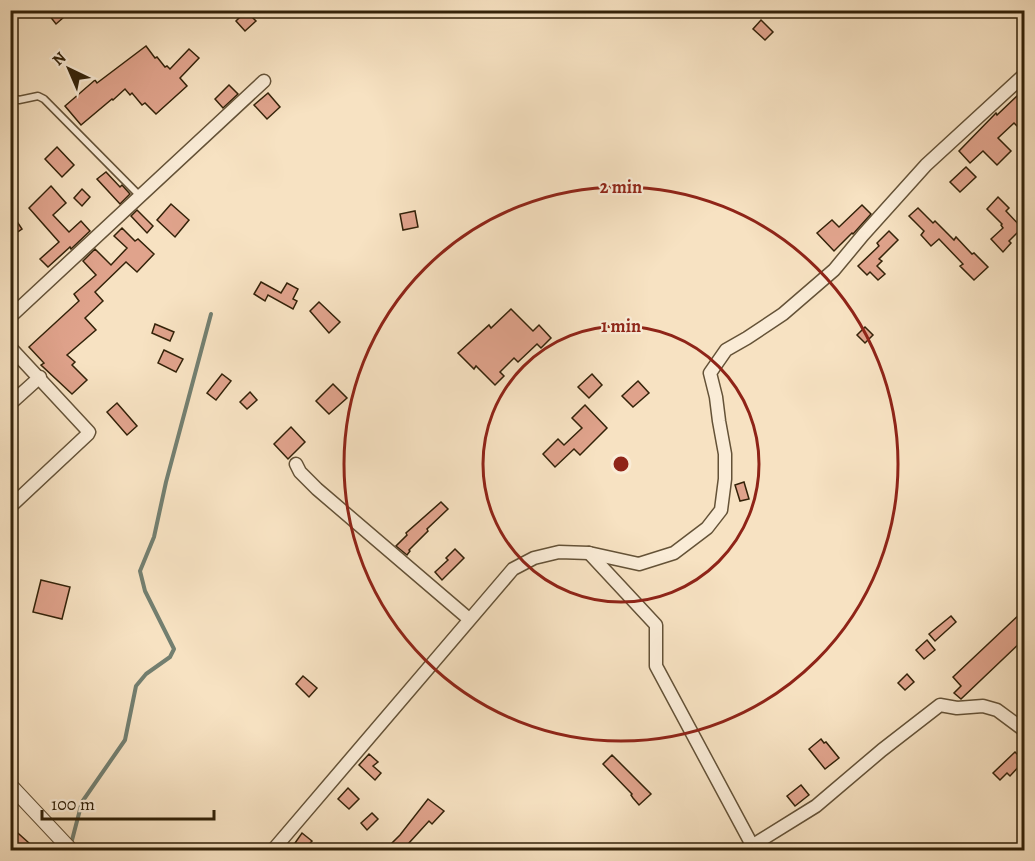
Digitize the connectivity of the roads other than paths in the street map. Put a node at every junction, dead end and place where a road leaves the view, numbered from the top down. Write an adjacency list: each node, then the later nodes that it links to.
1 (1024, 75): 11 (street)
2 (264, 81): 4 (street)
3 (10, 96): 4 (lane)
4 (140, 196): 5 (street)
5 (10, 318)
6 (10, 346): 7 (street)
7 (40, 377): 8 (street); 10 (street)
8 (10, 404)
9 (296, 464): 12 (street)
10 (10, 507)
11 (590, 553): 12 (street); 16 (street)
12 (469, 620): 17 (street)
13 (1024, 730): 16 (street)
14 (10, 784): 15 (street)
15 (66, 846)
16 (749, 848)
17 (273, 850)

